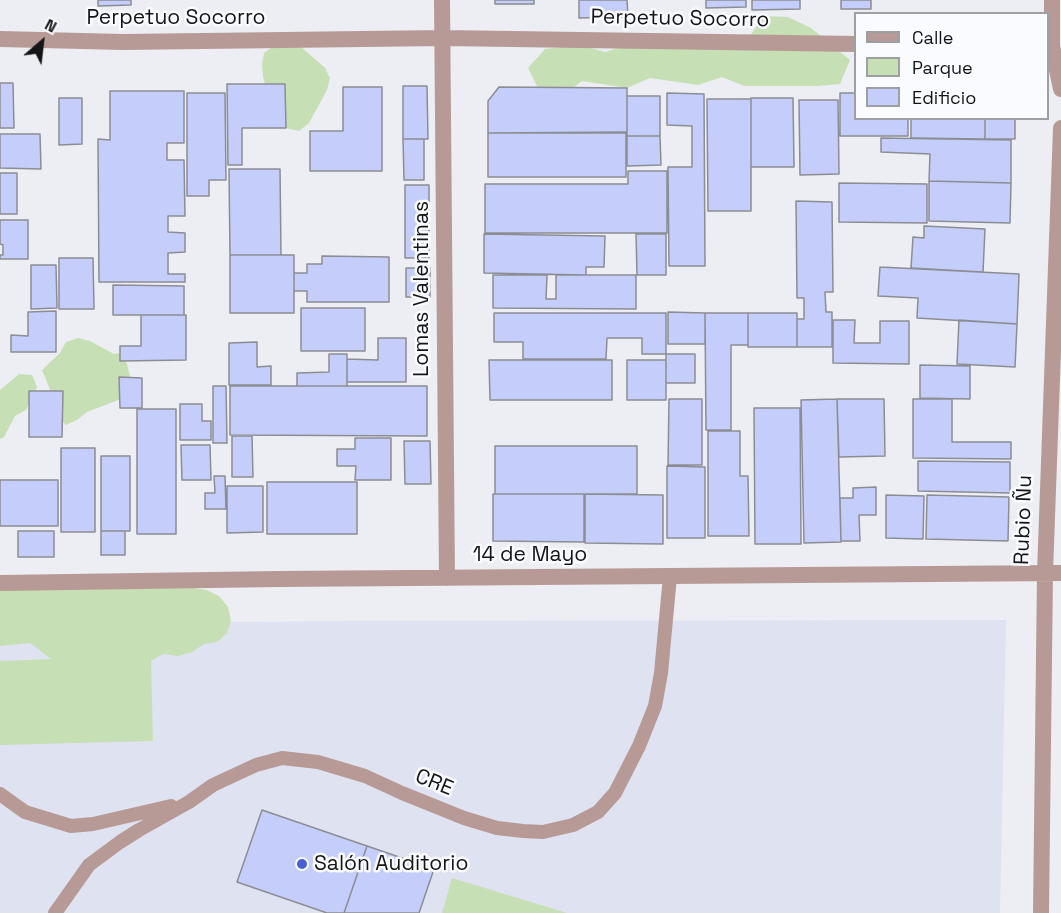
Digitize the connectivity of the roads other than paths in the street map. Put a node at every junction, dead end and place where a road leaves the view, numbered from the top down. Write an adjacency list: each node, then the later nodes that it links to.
1 (442, 0): 3 (street, Lomas Valentinas)
2 (1052, 0): 6 (street)
3 (444, 38): 4 (street, Perpetuo Socorro); 5 (street, Perpetuo Socorro); 11 (street, Lomas Valentinas)
4 (0, 39)
5 (854, 44)
6 (1053, 46): 7 (street)
7 (1061, 89)
8 (1061, 128): 9 (street, Rubio Ñu)
9 (1053, 573): 10 (street, 14 de Mayo); 16 (street, Rubio Ñu)
10 (670, 576): 11 (street, 14 de Mayo); 14 (lane, CRE)
11 (447, 578): 12 (street, 14 de Mayo)
12 (0, 583)
13 (0, 794): 14 (lane)
14 (189, 802): 15 (lane, CRE)
15 (55, 913)
16 (1041, 913)

